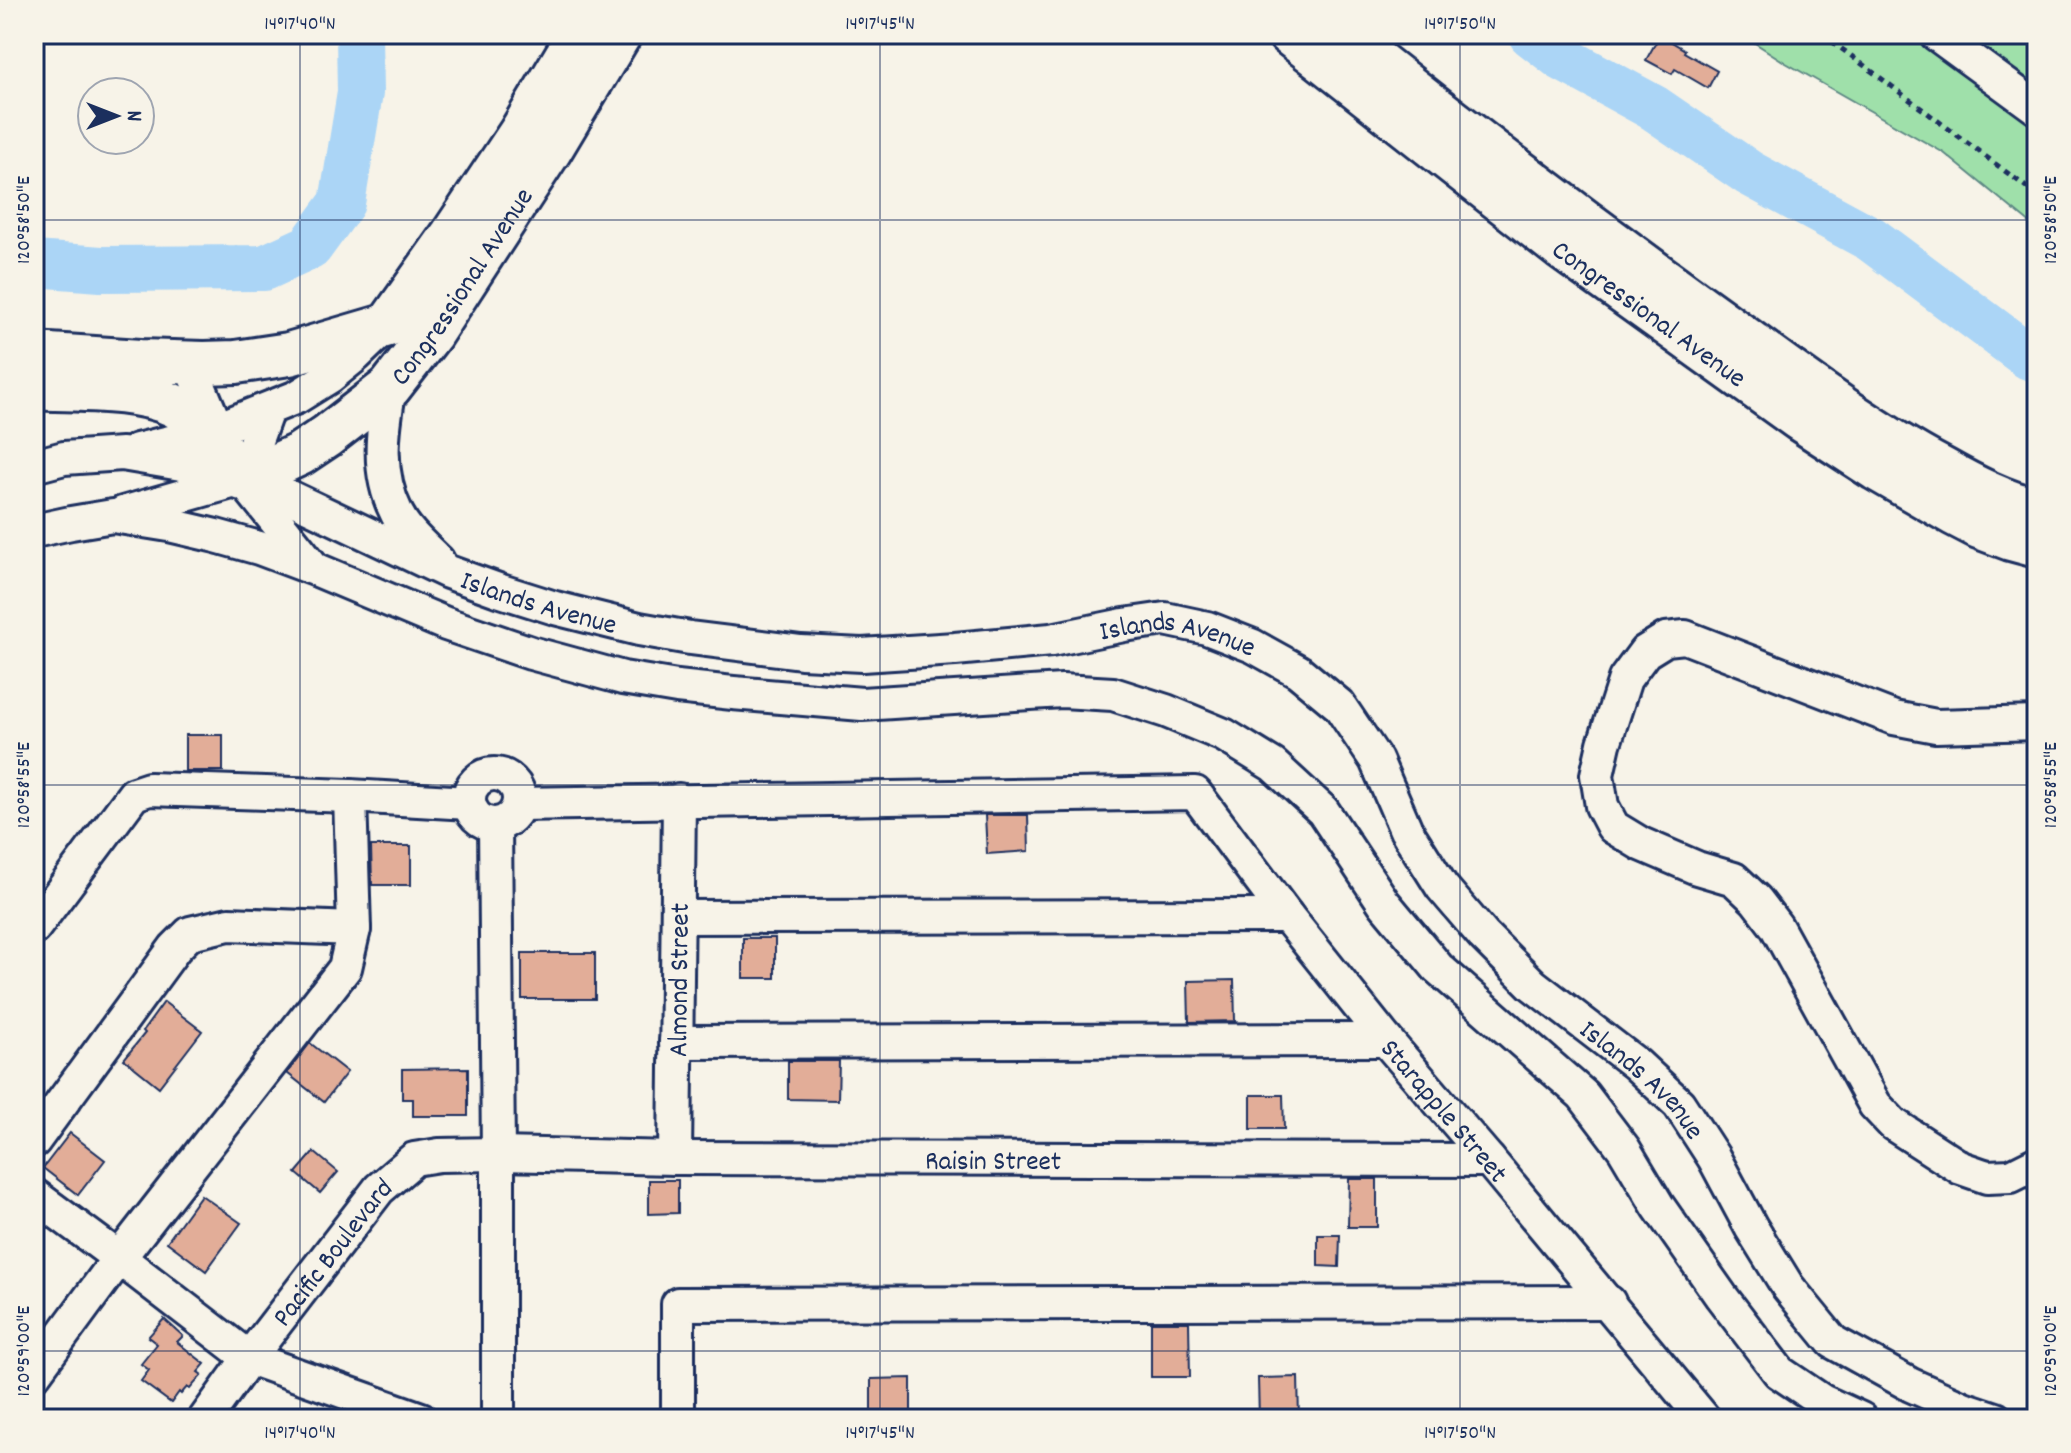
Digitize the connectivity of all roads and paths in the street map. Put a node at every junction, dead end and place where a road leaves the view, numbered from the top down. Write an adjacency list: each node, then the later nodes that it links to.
1 (579, 34): 9 (main road, Congressional Avenue)
2 (620, 34): 12 (main road, Congressional Avenue)
3 (1289, 34): 22 (main road, Congressional Avenue)
4 (1342, 34): 19 (main road, Congressional Avenue)
5 (1822, 34): 8 (path)
6 (1936, 34): 7 (street)
7 (2037, 108)
8 (2037, 195)
9 (388, 325): 11 (main road, Congressional Avenue); 14 (street, Congressional Avenue)
10 (34, 354): 11 (main road, Congressional Avenue)
11 (189, 362): 15 (street)
12 (390, 387): 18 (main road, Congressional Avenue); 24 (street)
13 (34, 388): 15 (main road)
14 (267, 410): 15 (street, Congressional Avenue); 18 (street)
15 (212, 431): 16 (street, Congressional Avenue); 18 (main road)
16 (122, 454): 17 (street, Islands Avenue); 18 (street, Islands Avenue)
17 (34, 466)
18 (242, 479): 20 (street, Congressional Avenue); 23 (street); 24 (street, Islands Avenue)
19 (2037, 510)
20 (113, 516): 21 (street, Islands Avenue); 23 (street, Islands Avenue)
21 (34, 531)
22 (2037, 546)
23 (315, 569): 26 (street, Islands Avenue)
24 (448, 572): 25 (street, Islands Avenue)
25 (862, 655): 26 (street); 54 (street, Islands Avenue)
26 (862, 704): 53 (street, Islands Avenue)
27 (2037, 723): 42 (street)
28 (350, 796): 30 (street); 34 (street); 35 (street)
29 (679, 800): 31 (street); 32 (street, Starapple Street); 33 (street, Almond Street)
30 (469, 803): 31 (street); 31 (street)
31 (507, 814): 39 (street)
32 (1287, 916): 33 (street); 36 (street, Starapple Street)
33 (679, 917): 37 (street, Almond Street)
34 (34, 928)
35 (354, 929): 38 (street); 44 (street)
36 (1386, 1040): 37 (street); 41 (street, Starapple Street)
37 (676, 1042): 40 (street, Almond Street)
38 (34, 1141)
39 (498, 1154): 40 (street, Raisin Street); 46 (street, Pacific Boulevard); 50 (street)
40 (675, 1158): 41 (street, Raisin Street)
41 (1489, 1160): 45 (street, Starapple Street)
42 (2037, 1163)
43 (34, 1195): 44 (street)
44 (119, 1258): 46 (street); 47 (street)
45 (1609, 1302): 51 (street); 52 (street, Starapple Street)
46 (249, 1358): 48 (street, Pacific Boulevard); 49 (street)
47 (34, 1374)
48 (205, 1419)
49 (421, 1419)
50 (498, 1419)
51 (678, 1419)
52 (1704, 1419)
53 (1861, 1419)
54 (1996, 1419)

